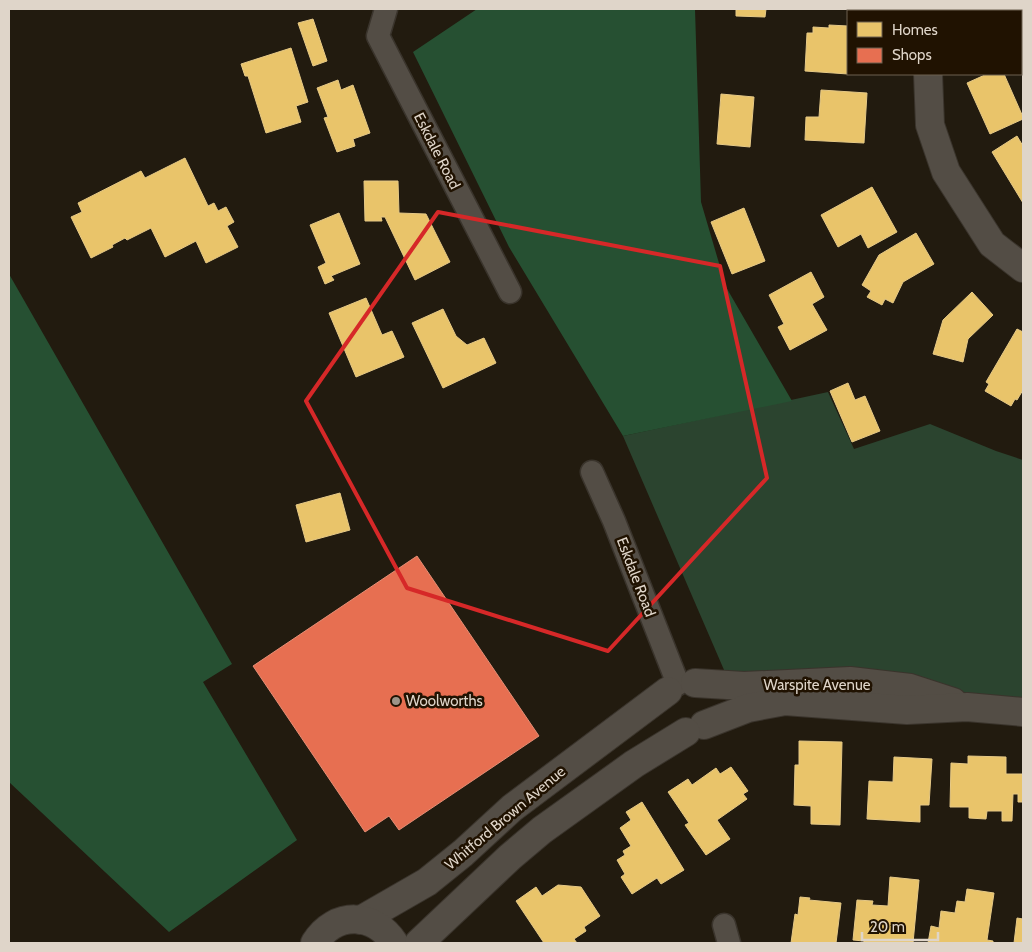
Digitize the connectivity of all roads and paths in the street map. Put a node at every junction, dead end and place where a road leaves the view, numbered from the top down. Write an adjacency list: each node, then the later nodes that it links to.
1 (386, 9): 4 (street, Eskdale Road)
2 (928, 75): 3 (main road)
3 (1023, 268)
4 (510, 292)
5 (592, 472): 6 (street, Eskdale Road)
6 (680, 686): 7 (main road, Warspite Avenue); 9 (main road); 9 (main road); 10 (main road, Whitford Brown Avenue)
7 (967, 707): 8 (main road, Warspite Avenue); 9 (main road, Warspite Avenue)
8 (1023, 712)
9 (695, 728): 13 (main road)
10 (360, 920): 11 (main road); 12 (main road)
11 (315, 943)
12 (394, 943)
13 (419, 943)

